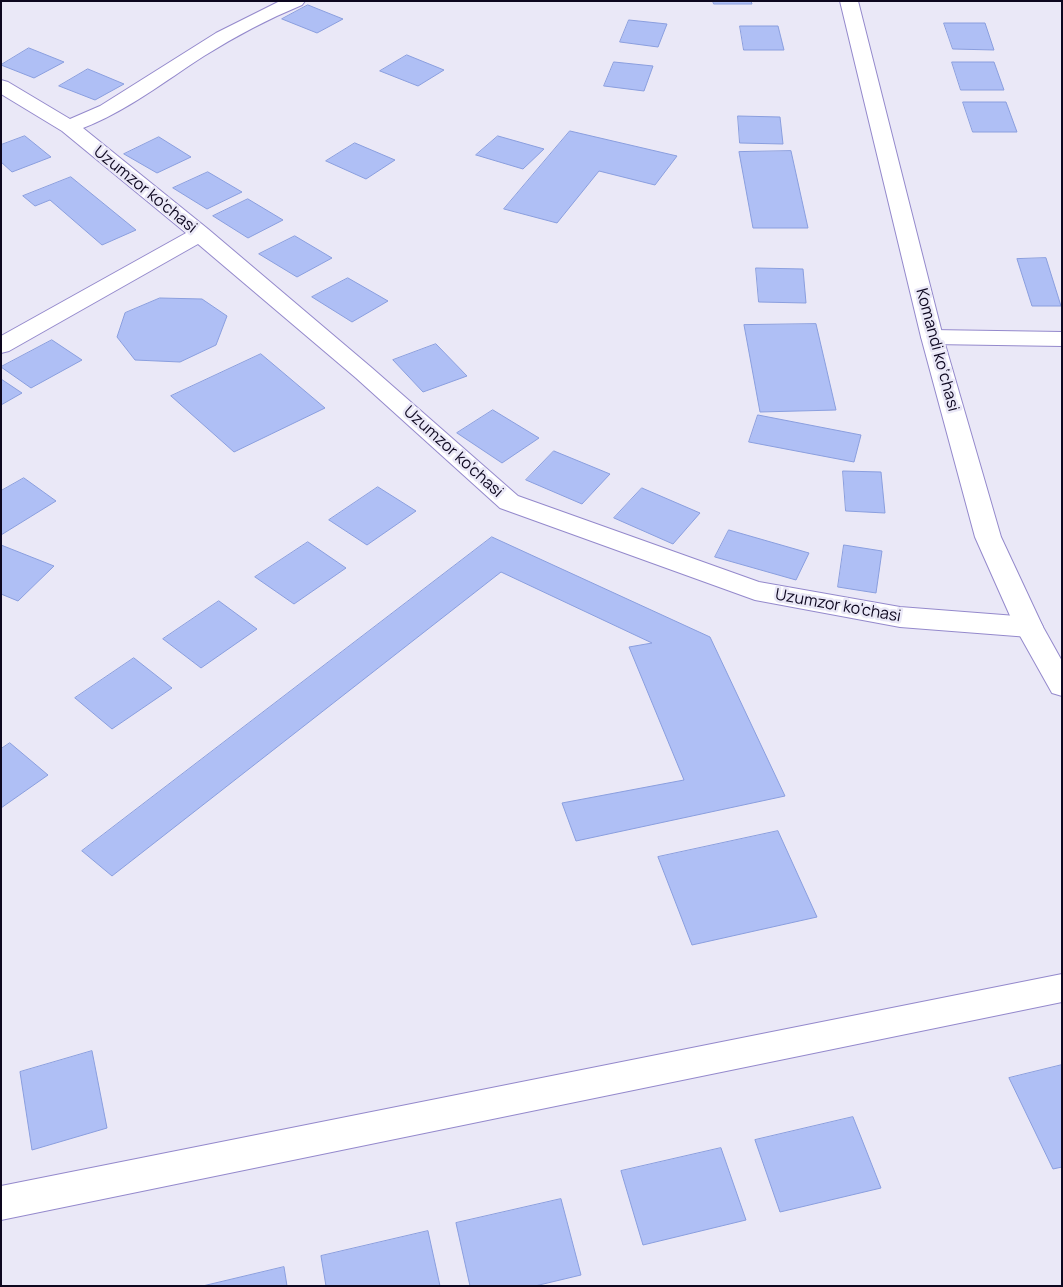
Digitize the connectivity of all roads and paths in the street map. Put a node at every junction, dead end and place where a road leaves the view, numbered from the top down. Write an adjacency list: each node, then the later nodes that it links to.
1 (296, 1): 4 (street)
2 (849, 1): 6 (street, Komandi ko‘chasi)
3 (1, 86): 4 (street, Uzumzor ko'chasi)
4 (69, 127): 5 (street, Uzumzor ko'chasi)
5 (200, 234): 8 (street); 9 (street, Uzumzor ko'chasi)
6 (932, 337): 7 (street); 9 (street, Komandi ko‘chasi)
7 (1062, 338)
8 (1, 346)
9 (1029, 627): 10 (street, Komandi ko‘chasi)
10 (1062, 686)
11 (1062, 988): 12 (street)
12 (1, 1203)

